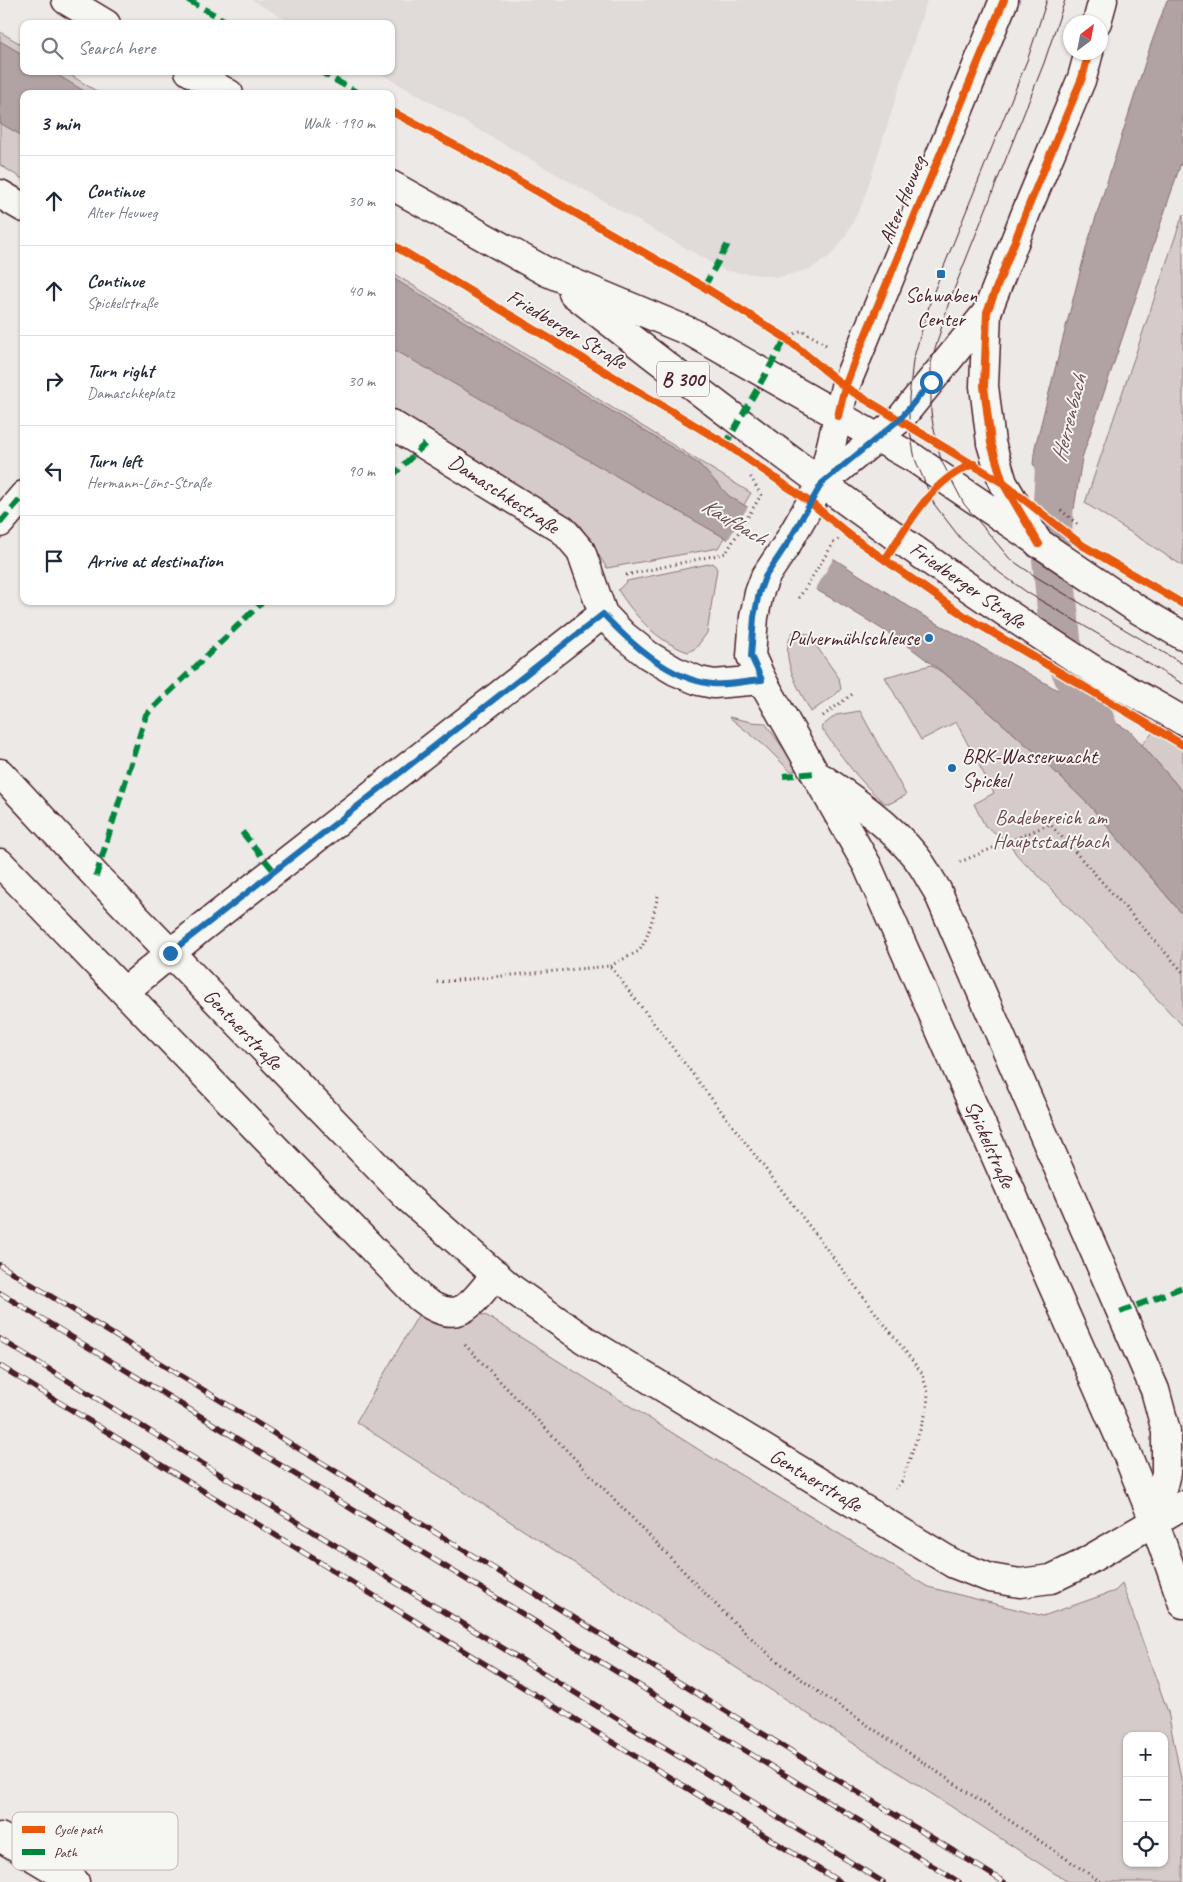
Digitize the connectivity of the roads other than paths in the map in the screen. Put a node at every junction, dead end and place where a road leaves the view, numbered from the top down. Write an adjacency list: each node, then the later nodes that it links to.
1 (66, 0): 5 (street)
2 (1004, 0): 14 (street, Alter Heuweg)
3 (1103, 0): 4 (street)
4 (1099, 15)
5 (99, 20)
6 (1087, 60): 13 (street)
7 (196, 75): 8 (street)
8 (222, 90)
9 (395, 187): 12 (street, Friedberger Straße / B 300)
10 (0, 194): 11 (street)
11 (20, 206)
12 (547, 272): 14 (street, Friedberger Straße / B 300); 17 (street, Friedberger Straße / B 300)
13 (987, 312): 16 (street); 20 (street)
14 (838, 416): 16 (street, Friedberger Straße / B 300); 17 (street, Alter Heuweg)
15 (395, 426): 21 (street, Damaschkestraße)
16 (877, 439): 17 (street); 20 (street, Friedberger Straße / B 300)
17 (822, 483): 23 (street, Spickelstraße); 24 (street, Friedberger Straße)
18 (20, 500): 19 (street)
19 (0, 523)
20 (1039, 544): 22 (street, Friedberger Straße / B 300)
21 (603, 614): 23 (street); 28 (street)
22 (1183, 636)
23 (762, 680): 26 (street, Spickelstraße)
24 (1174, 715)
25 (0, 773): 28 (street, Gentnerstraße)
26 (816, 774): 31 (street, Spickelstraße); 34 (street, Spickelstraße)
27 (0, 863): 29 (street)
28 (170, 953): 29 (street); 30 (street, Gentnerstraße)
29 (125, 991): 30 (street)
30 (496, 1274): 34 (street, Gentnerstraße)
31 (1166, 1431): 32 (street, Spickelstraße); 34 (street, Spickelstraße)
32 (1183, 1454)
33 (1183, 1505): 34 (street)
34 (1154, 1520): 35 (street, Spickelstraße)
35 (1183, 1604)
36 (0, 1837): 37 (street)
37 (12, 1844)
38 (55, 1870): 39 (street)
39 (75, 1882)

